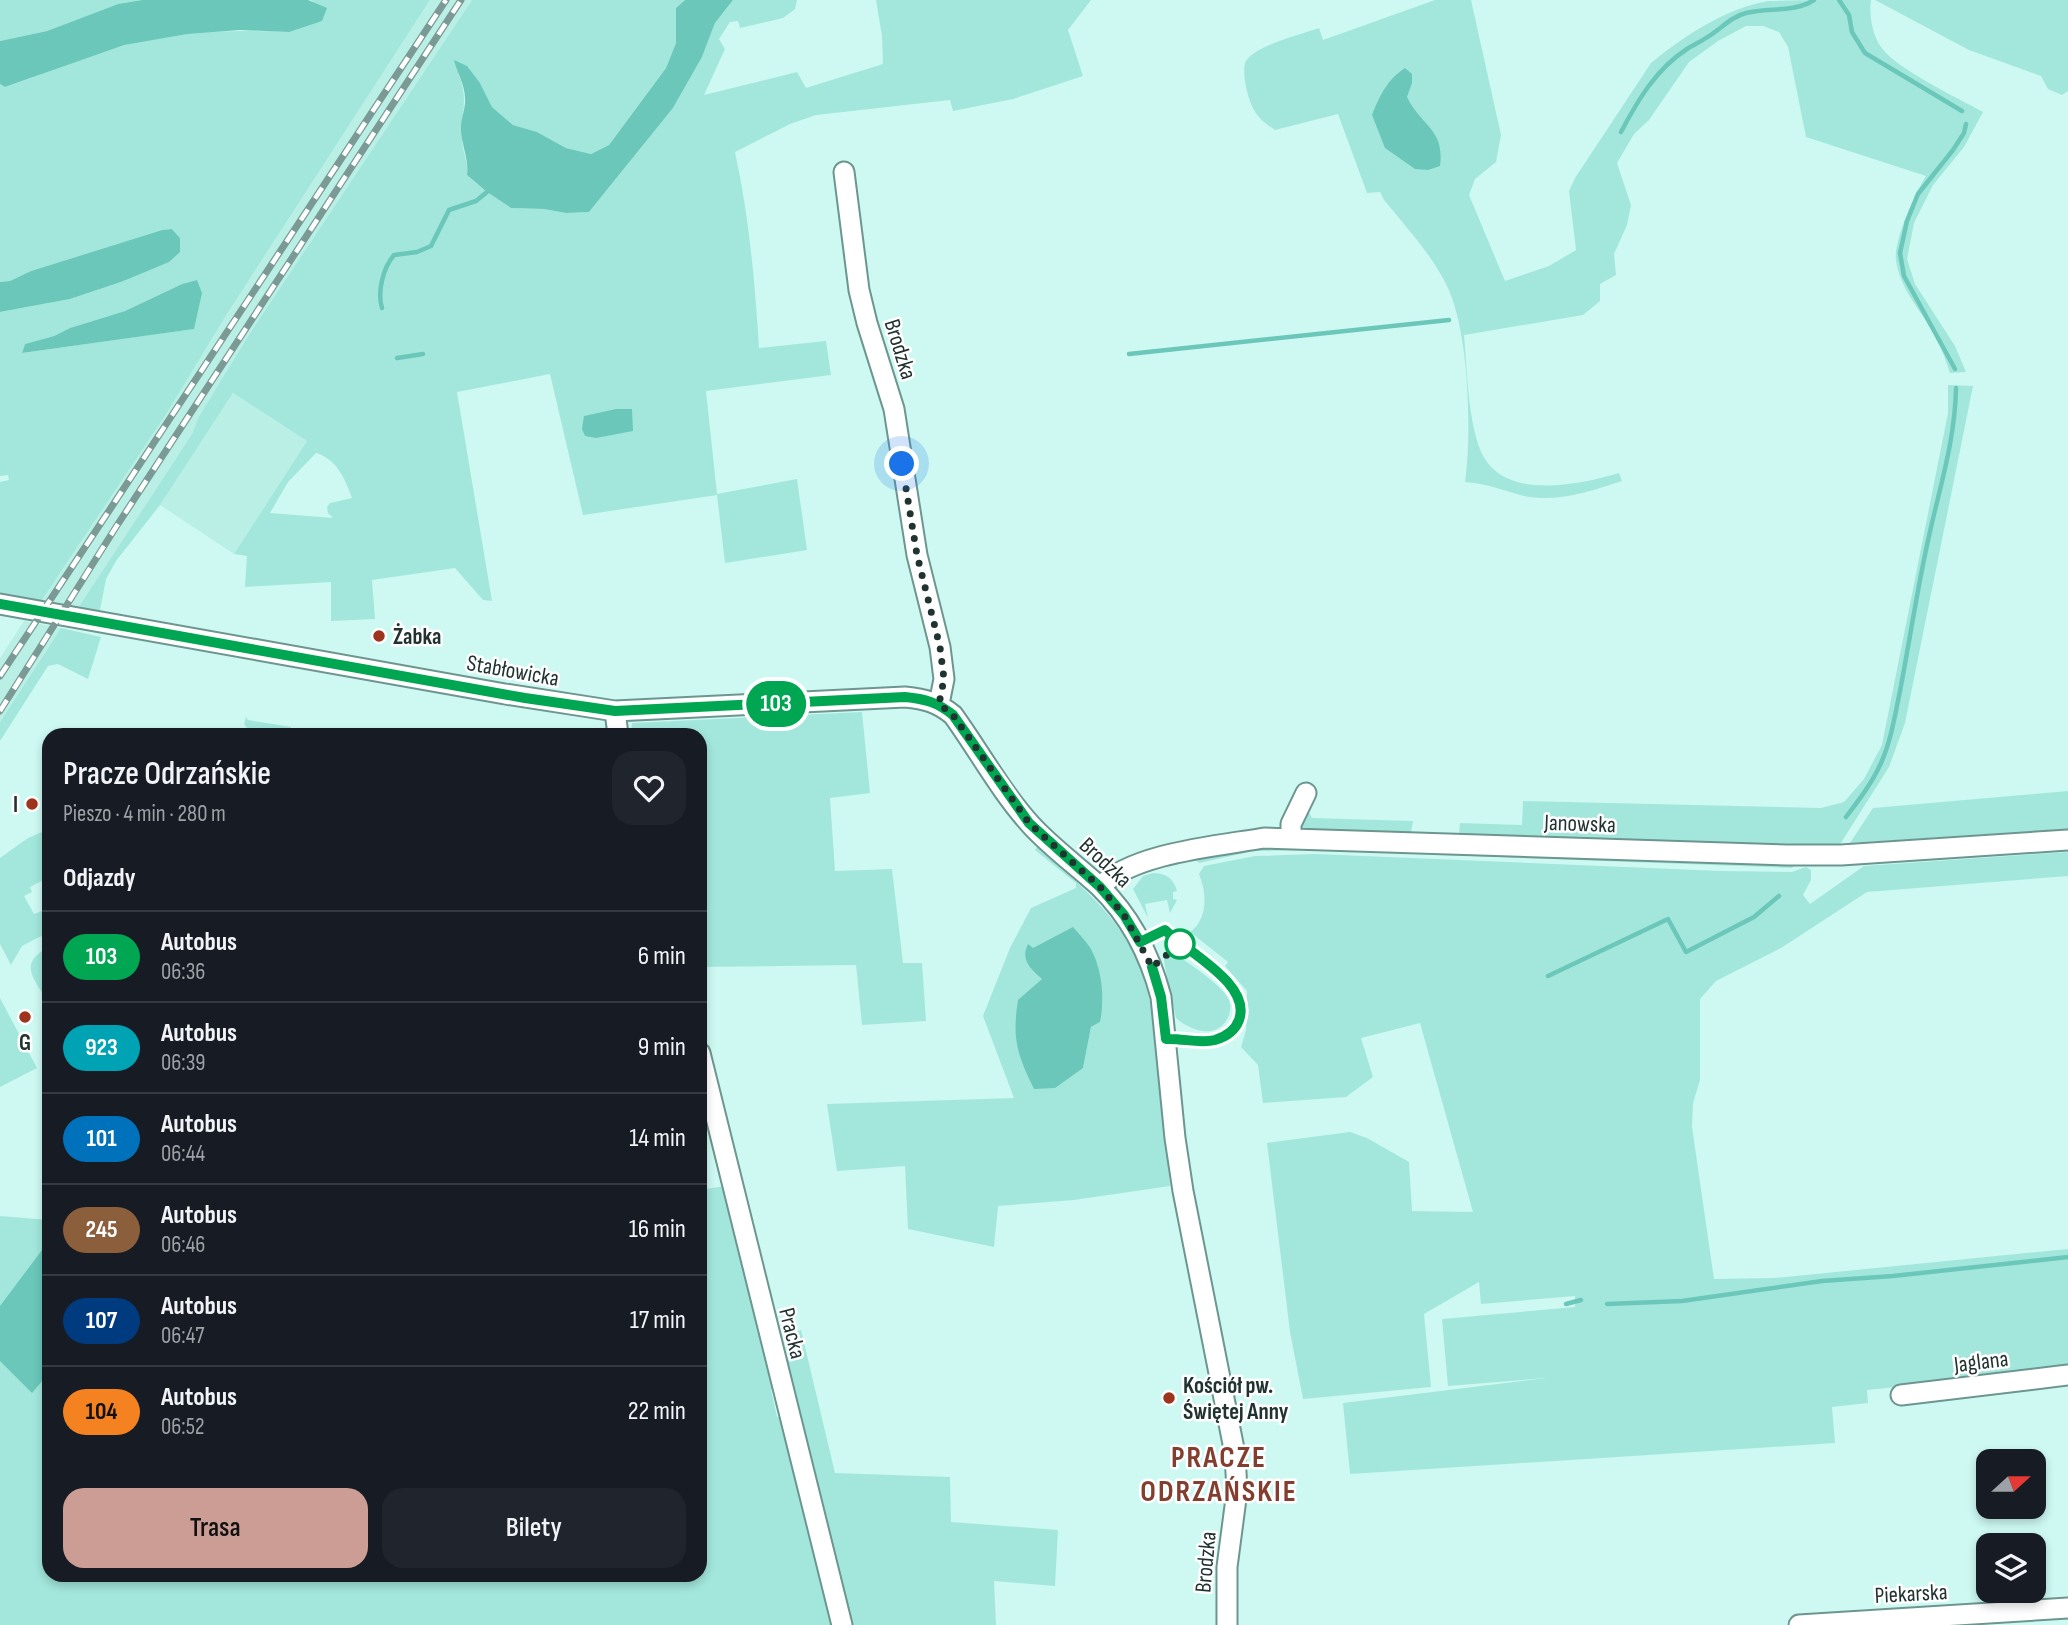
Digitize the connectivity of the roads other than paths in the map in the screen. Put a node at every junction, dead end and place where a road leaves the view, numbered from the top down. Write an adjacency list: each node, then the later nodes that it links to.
1 (845, 172): 3 (street, Brodzka)
2 (1, 609): 4 (street, Stabłowicka)
3 (939, 704): 4 (street, Stabłowicka); 9 (street, Brodzka)
4 (615, 711): 5 (street)
5 (617, 728)
6 (1306, 793): 7 (street)
7 (1291, 839): 8 (street, Janowska); 9 (street, Janowska)
8 (2068, 840)
9 (1100, 887): 15 (street, Brodzka)
10 (707, 1081): 14 (street, Pracka)
11 (2068, 1375): 12 (street, Jaglana)
12 (1901, 1395)
13 (2068, 1608): 16 (street, Piekarska)
14 (842, 1625)
15 (1227, 1625)
16 (1799, 1625)

